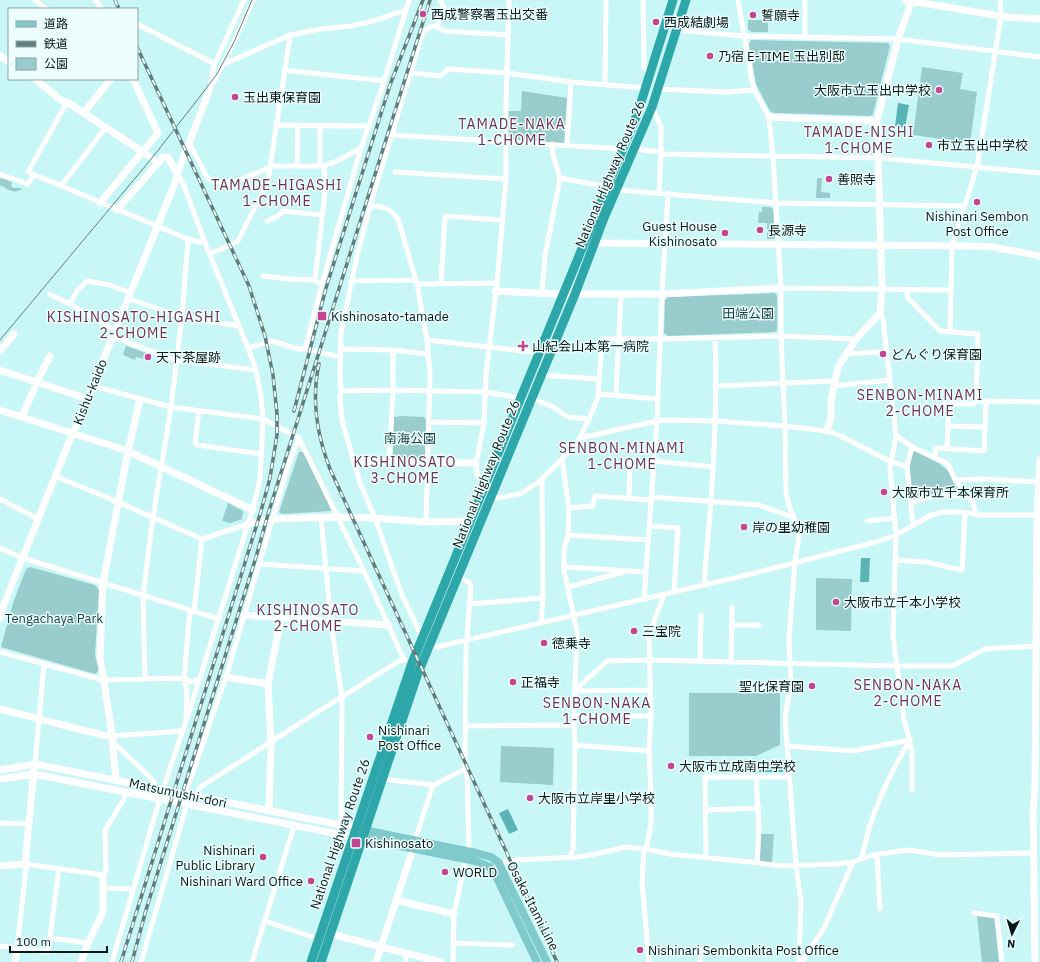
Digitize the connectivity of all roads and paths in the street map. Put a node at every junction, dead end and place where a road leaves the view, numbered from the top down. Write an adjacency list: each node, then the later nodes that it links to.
1 (35, 0): 16 (street)
2 (95, 0): 17 (street)
3 (244, 0): 31 (street)
4 (253, 0): 32 (street)
5 (409, 0): 18 (street)
6 (440, 0): 22 (street)
7 (509, 0): 24 (street)
8 (606, 0): 42 (street)
9 (643, 0): 36 (street)
10 (673, 0): 36 (highway, National Highway Route 26)
11 (686, 0): 23 (highway, National Highway Route 26)
12 (738, 0): 26 (street)
13 (805, 0): 27 (street)
14 (910, 0): 19 (street); 28 (street)
15 (1000, 0): 19 (street)
16 (45, 8)
17 (100, 8)
18 (406, 10): 25 (street); 40 (street)
19 (1000, 16): 20 (street); 29 (street)
20 (1040, 20)
21 (138, 25): 31 (street)
22 (437, 26): 24 (street); 34 (street)
23 (676, 30): 26 (street); 44 (highway, National Highway Route 26)
24 (508, 35): 35 (street)
25 (290, 36): 32 (street); 33 (street)
26 (744, 36): 27 (street); 45 (street)
27 (805, 37): 28 (street)
28 (898, 39): 29 (street); 51 (street)
29 (995, 52): 30 (street); 73 (street)
30 (1040, 57)
31 (215, 64): 46 (street)
32 (224, 64): 46 (street)
33 (284, 70): 40 (street); 52 (street)
34 (410, 73): 35 (street); 57 (street)
35 (507, 73): 41 (street); 58 (street)
36 (650, 74): 43 (highway, National Highway Route 26)
37 (36, 80): 47 (street)
38 (110, 80): 49 (street)
39 (134, 80): 65 (street)
40 (384, 81): 55 (street)
41 (571, 82): 42 (street); 61 (street)
42 (605, 85): 43 (street)
43 (646, 88): 63 (highway, National Highway Route 26)
44 (658, 89): 45 (street); 48 (highway, National Highway Route 26)
45 (754, 90): 50 (street)
46 (208, 94): 59 (street, Kishu-kaido)
47 (66, 104): 49 (street); 78 (street)
48 (652, 107): 64 (highway, National Highway Route 26); 66 (street)
49 (84, 112): 56 (street)
50 (768, 117): 51 (street); 67 (street)
51 (878, 121): 68 (street)
52 (276, 125): 53 (street); 72 (street)
53 (298, 125): 54 (street); 70 (street)
54 (320, 125): 55 (street); 71 (street)
55 (369, 126): 62 (street)
56 (106, 127): 65 (street); 81 (street)
57 (392, 134): 58 (street); 88 (street)
58 (505, 142): 60 (street); 80 (street)
59 (189, 143): 72 (street); 77 (street, Kishu-kaido)
60 (552, 144): 61 (street); 79 (street)
61 (567, 145): 63 (street)
62 (361, 148): 71 (street); 110 (street)
63 (624, 149): 82 (highway, National Highway Route 26)
64 (635, 149): 66 (street); 82 (highway, National Highway Route 26)
65 (143, 152): 69 (street); 85 (street)
66 (661, 153): 67 (street); 83 (street)
67 (773, 156): 68 (street); 86 (street)
68 (879, 158): 73 (street); 87 (street)
69 (157, 162): 77 (street); 90 (street)
70 (297, 166): 71 (street); 72 (street)
71 (322, 166): 91 (street)
72 (270, 167): 102 (street)
73 (977, 167): 75 (street); 89 (street)
74 (395, 172): 80 (street)
75 (1040, 173)
76 (0, 174): 78 (street)
77 (177, 174): 94 (street, Kishu-kaido); 96 (street)
78 (34, 175): 81 (street)
79 (560, 178): 82 (street); 116 (street)
80 (506, 179): 92 (street)
81 (61, 186): 85 (street)
82 (613, 188): 83 (street); 97 (highway, National Highway Route 26); 119 (highway, National Highway Route 26)
83 (659, 192): 84 (street)
84 (668, 193): 86 (street); 98 (street)
85 (100, 203): 90 (street)
86 (776, 203): 87 (street); 99 (street)
87 (880, 204): 89 (street); 100 (street)
88 (370, 206): 106 (street); 107 (street)
89 (964, 206): 101 (street)
90 (117, 210): 94 (street)
91 (322, 215): 93 (street); 105 (street)
92 (501, 220): 108 (street); 109 (street)
93 (267, 221)
94 (157, 226): 95 (street); 122 (street, Kishu-kaido)
95 (188, 239): 96 (street); 125 (street)
96 (205, 243): 102 (street)
97 (595, 243): 98 (street); 120 (highway, National Highway Route 26)
98 (666, 244): 99 (street); 121 (street)
99 (779, 245): 100 (street); 111 (street)
100 (881, 246): 101 (street); 112 (street)
101 (952, 246): 103 (street); 114 (street)
102 (210, 254): 126 (street)
103 (1040, 256)
104 (263, 276): 105 (street)
105 (315, 280): 110 (street)
106 (351, 281): 107 (street); 140 (street)
107 (417, 282): 108 (street); 134 (street)
108 (441, 283): 109 (street)
109 (497, 283): 115 (street)
110 (322, 284): 139 (street)
111 (781, 288): 112 (street); 121 (street); 130 (street)
112 (882, 289): 113 (street); 124 (street)
113 (907, 290): 114 (street); 128 (street)
114 (950, 290): 128 (street)
115 (495, 291): 116 (street); 138 (street)
116 (542, 293): 119 (street)
117 (622, 293): 120 (street); 121 (street); 135 (street)
118 (49, 294): 123 (street)
119 (564, 294): 120 (street); 144 (highway, National Highway Route 26)
120 (575, 294): 152 (highway, National Highway Route 26)
121 (662, 294): 133 (street)
122 (130, 296): 123 (street); 125 (street); 131 (street, Kishu-kaido)
123 (70, 304): 127 (street)
124 (880, 313): 136 (street); 154 (street)
125 (182, 317): 126 (street); 149 (street)
126 (239, 326): 137 (street)
127 (110, 327)
128 (950, 332): 170 (street)
129 (14, 334): 142 (street)
130 (781, 336): 132 (street); 136 (street); 157 (street)
131 (113, 337): 149 (street); 158 (street, Kishu-kaido)
132 (715, 338): 133 (street); 159 (street)
133 (660, 339): 135 (street); 169 (street)
134 (427, 340): 138 (street); 145 (street)
135 (619, 340): 153 (street); 165 (street)
136 (856, 340): 146 (street)
137 (248, 348): 139 (street); 151 (street)
138 (489, 348): 144 (street); 163 (street)
139 (305, 349): 148 (street)
140 (340, 349): 141 (street); 148 (street)
141 (393, 350): 145 (street); 160 (street)
142 (0, 351)
143 (878, 352): 146 (street)
144 (540, 353): 166 (highway, National Highway Route 26)
145 (428, 354): 161 (street)
146 (846, 354): 156 (street)
147 (50, 356): 155 (street)
148 (340, 357): 162 (street)
149 (176, 360): 151 (street); 173 (street)
150 (0, 370): 155 (street)
151 (256, 370): 177 (street)
152 (541, 375): 153 (street); 166 (highway, National Highway Route 26)
153 (599, 379): 164 (street)
154 (890, 380): 156 (street); 188 (street)
155 (37, 382): 167 (street); 176 (street)
156 (834, 383): 157 (street); 186 (street)
157 (783, 384): 159 (street); 183 (street)
158 (93, 386): 167 (street, Kishu-kaido); 168 (street)
159 (716, 386): 180 (street)
160 (393, 390): 161 (street); 162 (street); 199 (street)
161 (430, 391): 163 (street); 181 (street)
162 (341, 392): 198 (street)
163 (486, 392): 166 (street); 182 (street)
164 (598, 394): 165 (street); 178 (street)
165 (616, 395): 169 (street)
166 (526, 398): 178 (street); 211 (highway, National Highway Route 26); 213 (highway, National Highway Route 26)
167 (88, 399): 187 (street, Kishu-kaido)
168 (140, 399): 173 (street); 193 (street)
169 (658, 399): 179 (street)
170 (976, 400): 171 (street); 184 (street)
171 (986, 401): 172 (street); 185 (street)
172 (1040, 402)
173 (171, 407): 175 (street); 204 (street)
174 (0, 410): 176 (street)
175 (200, 411): 177 (street); 194 (street)
176 (22, 417): 187 (street)
177 (263, 419): 189 (street); 194 (street)
178 (589, 419): 190 (street)
179 (656, 421): 180 (street); 190 (street); 203 (street)
180 (716, 421): 183 (street); 206 (street)
181 (430, 422): 182 (street); 200 (street)
182 (484, 423): 202 (street)
183 (785, 426): 186 (street); 229 (street)
184 (948, 426): 185 (street); 192 (street)
185 (985, 427): 192 (street)
186 (827, 431): 201 (street)
187 (74, 433): 193 (street); 207 (street, Kishu-kaido)
188 (896, 435): 191 (street); 201 (street)
189 (299, 438): 226 (street); 232 (street)
190 (580, 438): 196 (street)
191 (912, 447): 195 (street); 205 (street)
192 (947, 449): 195 (street)
193 (128, 451): 204 (street); 218 (street)
194 (261, 454): 221 (street)
195 (935, 458): 209 (street)
196 (562, 459): 208 (street); 220 (street)
197 (1040, 460): 210 (street)
198 (354, 461): 199 (street); 228 (street)
199 (389, 461): 200 (street)
200 (428, 462): 202 (street); 235 (street)
201 (891, 462): 205 (street); 230 (street)
202 (476, 463): 211 (street)
203 (654, 463): 206 (street); 214 (street); 215 (street)
204 (161, 466): 221 (street); 225 (street)
205 (907, 466): 219 (street)
206 (713, 467): 217 (street)
207 (55, 476): 218 (street); 231 (street, Kishu-kaido)
208 (542, 479): 213 (street); 260 (street)
209 (955, 480): 210 (street); 212 (street)
210 (1040, 482): 224 (street)
211 (485, 485): 233 (highway, National Highway Route 26)
212 (968, 496): 219 (street); 223 (street)
213 (490, 498): 253 (highway, National Highway Route 26)
214 (629, 498): 215 (street); 220 (street)
215 (651, 498): 217 (street); 238 (street)
216 (0, 499): 231 (street)
217 (711, 501): 229 (street); 255 (street)
218 (120, 503): 225 (street); 254 (street)
219 (911, 503): 237 (street)
220 (569, 508): 239 (street)
221 (253, 510): 236 (street)
222 (965, 513): 223 (street); 237 (street); 245 (street)
223 (976, 515): 224 (street)
224 (1038, 515): 280 (street)
225 (152, 517): 241 (street); 259 (street)
226 (338, 517): 227 (street); 228 (street); 250 (street)
227 (321, 518): 232 (street); 249 (street)
228 (375, 518): 235 (street); 277 (street)
229 (794, 518): 246 (street)
230 (895, 518): 234 (street); 240 (street)
231 (38, 519): 244 (street, Kishu-kaido)
232 (273, 520): 236 (street); 247 (street)
233 (470, 521): 235 (street); 277 (highway, National Highway Route 26)
234 (867, 521)
235 (426, 522)
236 (248, 524): 241 (street); 271 (street)
237 (913, 525): 240 (street)
238 (649, 526): 242 (street); 257 (street)
239 (568, 535): 242 (street); 248 (street)
240 (896, 535): 245 (street); 246 (street)
241 (202, 539): 265 (street)
242 (648, 540): 252 (street)
243 (0, 548): 244 (street)
244 (23, 558): 254 (street); 262 (street, Kishu-kaido)
245 (896, 560): 288 (street)
246 (795, 562): 255 (street); 286 (street)
247 (260, 564): 249 (street); 266 (street)
248 (564, 567): 251 (street); 256 (street)
249 (326, 568): 250 (street); 272 (street)
250 (364, 571): 276 (street)
251 (629, 571): 252 (street); 256 (street)
252 (646, 572): 261 (street)
253 (458, 577): 263 (street); 279 (highway, National Highway Route 26)
254 (103, 583): 259 (street); 292 (street)
255 (704, 585): 257 (street)
256 (568, 587): 267 (street)
257 (674, 592): 258 (street)
258 (664, 595): 261 (street); 282 (street)
259 (143, 596): 265 (street); 290 (street)
260 (543, 598): 263 (street); 273 (street)
261 (644, 599): 267 (street)
262 (2, 604): 270 (street, Kishu-kaido)
263 (469, 604): 278 (street)
264 (732, 607): 274 (street)
265 (192, 611): 271 (street); 291 (street)
266 (244, 615): 269 (street); 289 (street)
267 (574, 615): 273 (street); 296 (street)
268 (701, 616): 284 (street)
269 (281, 618): 272 (street); 294 (street)
270 (0, 619)
271 (219, 619): 293 (street)
272 (330, 622): 276 (street); 297 (street)
273 (541, 623): 278 (street)
274 (732, 625): 275 (street); 285 (street)
275 (759, 625)
276 (389, 626): 283 (street)
277 (422, 637): 283 (highway, National Highway Route 26)
278 (466, 640): 279 (street); 304 (street)
279 (429, 646): 319 (highway, National Highway Route 26)
280 (1036, 646): 288 (street); 337 (street)
281 (0, 652): 287 (street)
282 (649, 660): 284 (street); 295 (street); 296 (street)
283 (408, 661): 297 (street); 338 (highway, National Highway Route 26)
284 (700, 661): 285 (street)
285 (731, 662): 286 (street)
286 (791, 663): 288 (street); 310 (street)
287 (44, 664): 292 (street); 301 (street)
288 (896, 666): 307 (street)
289 (226, 677): 294 (street); 326 (street)
290 (145, 678): 291 (street); 292 (street)
291 (184, 678): 293 (street); 302 (street)
292 (103, 680): 306 (street)
293 (199, 680): 302 (street)
294 (268, 684): 308 (street)
295 (650, 690): 296 (street); 300 (street)
296 (574, 691): 299 (street)
297 (342, 698): 308 (street); 335 (street)
298 (0, 709): 301 (street)
299 (574, 716): 300 (street); 303 (street)
300 (651, 716): 311 (street)
301 (39, 719): 306 (street); 312 (street)
302 (185, 725): 305 (street)
303 (574, 725): 304 (street); 309 (street)
304 (465, 726): 313 (street)
305 (183, 731): 306 (street); 323 (street)
306 (111, 738): 320 (street); 322 (street)
307 (910, 740): 310 (street); 324 (street); 348 (street)
308 (271, 742): 327 (street); 332 (street)
309 (574, 745): 311 (street); 346 (street)
310 (787, 746): 317 (street)
311 (649, 751): 342 (street)
312 (35, 764): 314 (street, Matsumushi-dori); 315 (street); 320 (street, Matsumushi-dori)
313 (465, 769): 321 (street); 345 (street)
314 (0, 770)
315 (34, 774): 318 (street, Matsumushi-dori); 325 (street, Matsumushi-dori); 334 (street)
316 (756, 777): 317 (street); 330 (street); 331 (street)
317 (788, 777): 354 (street)
318 (0, 779)
319 (382, 779): 321 (street); 338 (highway, National Highway Route 26)
320 (116, 780): 322 (street, Matsumushi-dori)
321 (433, 785): 340 (street)
322 (153, 788): 323 (street, Matsumushi-dori)
323 (163, 790): 326 (street, Matsumushi-dori); 328 (street)
324 (912, 790)
325 (125, 791): 328 (street, Matsumushi-dori); 356 (street)
326 (185, 795): 327 (street, Matsumushi-dori); 329 (street)
327 (197, 797): 332 (street, Matsumushi-dori)
328 (160, 798): 329 (street, Matsumushi-dori); 358 (street)
329 (187, 804): 336 (street, Matsumushi-dori); 381 (street)
330 (759, 808): 331 (street); 351 (street)
331 (706, 810): 347 (street)
332 (270, 811): 335 (street, Matsumushi-dori)
333 (0, 823): 334 (street)
334 (28, 824): 352 (street)
335 (341, 825): 338 (street, Matsumushi-dori)
336 (294, 826): 338 (street, Matsumushi-dori); 363 (street)
337 (1037, 826): 339 (street)
338 (359, 834): 340 (main road, Osaka Itami Line); 341 (main road, Osaka Itami Line); 364 (highway, National Highway Route 26); 366 (highway, National Highway Route 26)
339 (1037, 836): 344 (street)
340 (416, 840): 345 (main road, Osaka Itami Line)
341 (412, 849): 345 (main road, Osaka Itami Line); 359 (street)
342 (645, 849): 346 (street); 347 (street); 375 (street)
343 (877, 854): 344 (street); 348 (street); 360 (street)
344 (1033, 854): 396 (street)
345 (467, 855): 350 (main road, Osaka Itami Line); 362 (street); 389 (main road, Osaka Itami Line)
346 (569, 858): 350 (street)
347 (706, 858): 351 (street)
348 (862, 858): 349 (street)
349 (853, 862): 354 (street); 394 (street)
350 (499, 863): 390 (main road, Osaka Itami Line)
351 (757, 863): 354 (street)
352 (25, 864): 353 (street); 355 (street); 371 (street)
353 (0, 866)
354 (796, 866): 393 (street)
355 (59, 868): 356 (street); 365 (street)
356 (103, 875): 357 (street)
357 (103, 888): 358 (street); 367 (street)
358 (134, 889): 380 (street)
359 (396, 900): 362 (street); 372 (street)
360 (880, 909)
361 (974, 913): 395 (street)
362 (454, 914): 368 (street)
363 (265, 921): 366 (street); 382 (street)
364 (330, 934): 372 (street); 384 (highway, National Highway Route 26)
365 (50, 938): 367 (street); 371 (street)
366 (319, 939): 383 (highway, National Highway Route 26)
367 (88, 943): 379 (street)
368 (453, 943): 369 (street); 388 (street)
369 (513, 945)
370 (0, 946): 371 (street)
371 (17, 948): 378 (street)
372 (380, 948): 376 (street); 385 (street)
373 (700, 949): 374 (street); 375 (street); 392 (street)
374 (727, 949)
375 (648, 951): 391 (street)
376 (406, 954): 377 (street); 386 (street)
377 (430, 961): 387 (street)
378 (15, 962)
379 (81, 962)
380 (112, 962)
381 (141, 962)
382 (254, 962)
383 (311, 962)
384 (321, 962)
385 (376, 962)
386 (406, 962)
387 (441, 962)
388 (453, 962)
389 (537, 962)
390 (547, 962)
391 (648, 962)
392 (700, 962)
393 (799, 962)
394 (802, 962)
395 (1002, 962)
396 (1035, 962)

